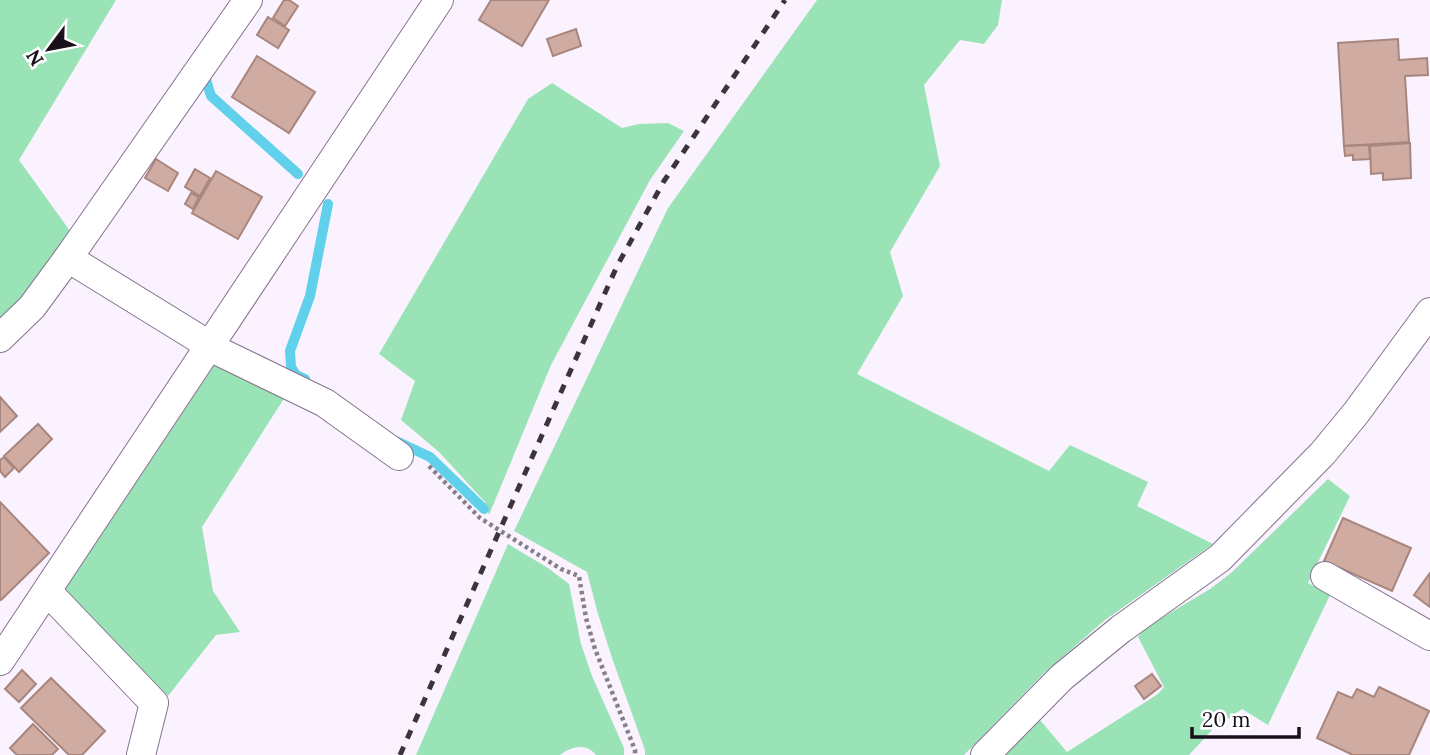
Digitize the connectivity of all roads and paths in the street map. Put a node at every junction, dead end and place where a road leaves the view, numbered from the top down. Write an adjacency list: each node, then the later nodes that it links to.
1 (248, 0): 3 (street)
2 (439, 0): 6 (street)
3 (68, 258): 5 (street); 6 (street)
4 (1430, 312): 14 (street)
5 (0, 338)
6 (211, 345): 7 (street); 9 (street)
7 (399, 456): 13 (path)
8 (1325, 576): 10 (street)
9 (47, 591): 11 (street); 12 (street)
10 (1430, 636)
11 (0, 661)
12 (141, 755)
13 (635, 755)
14 (985, 755)

